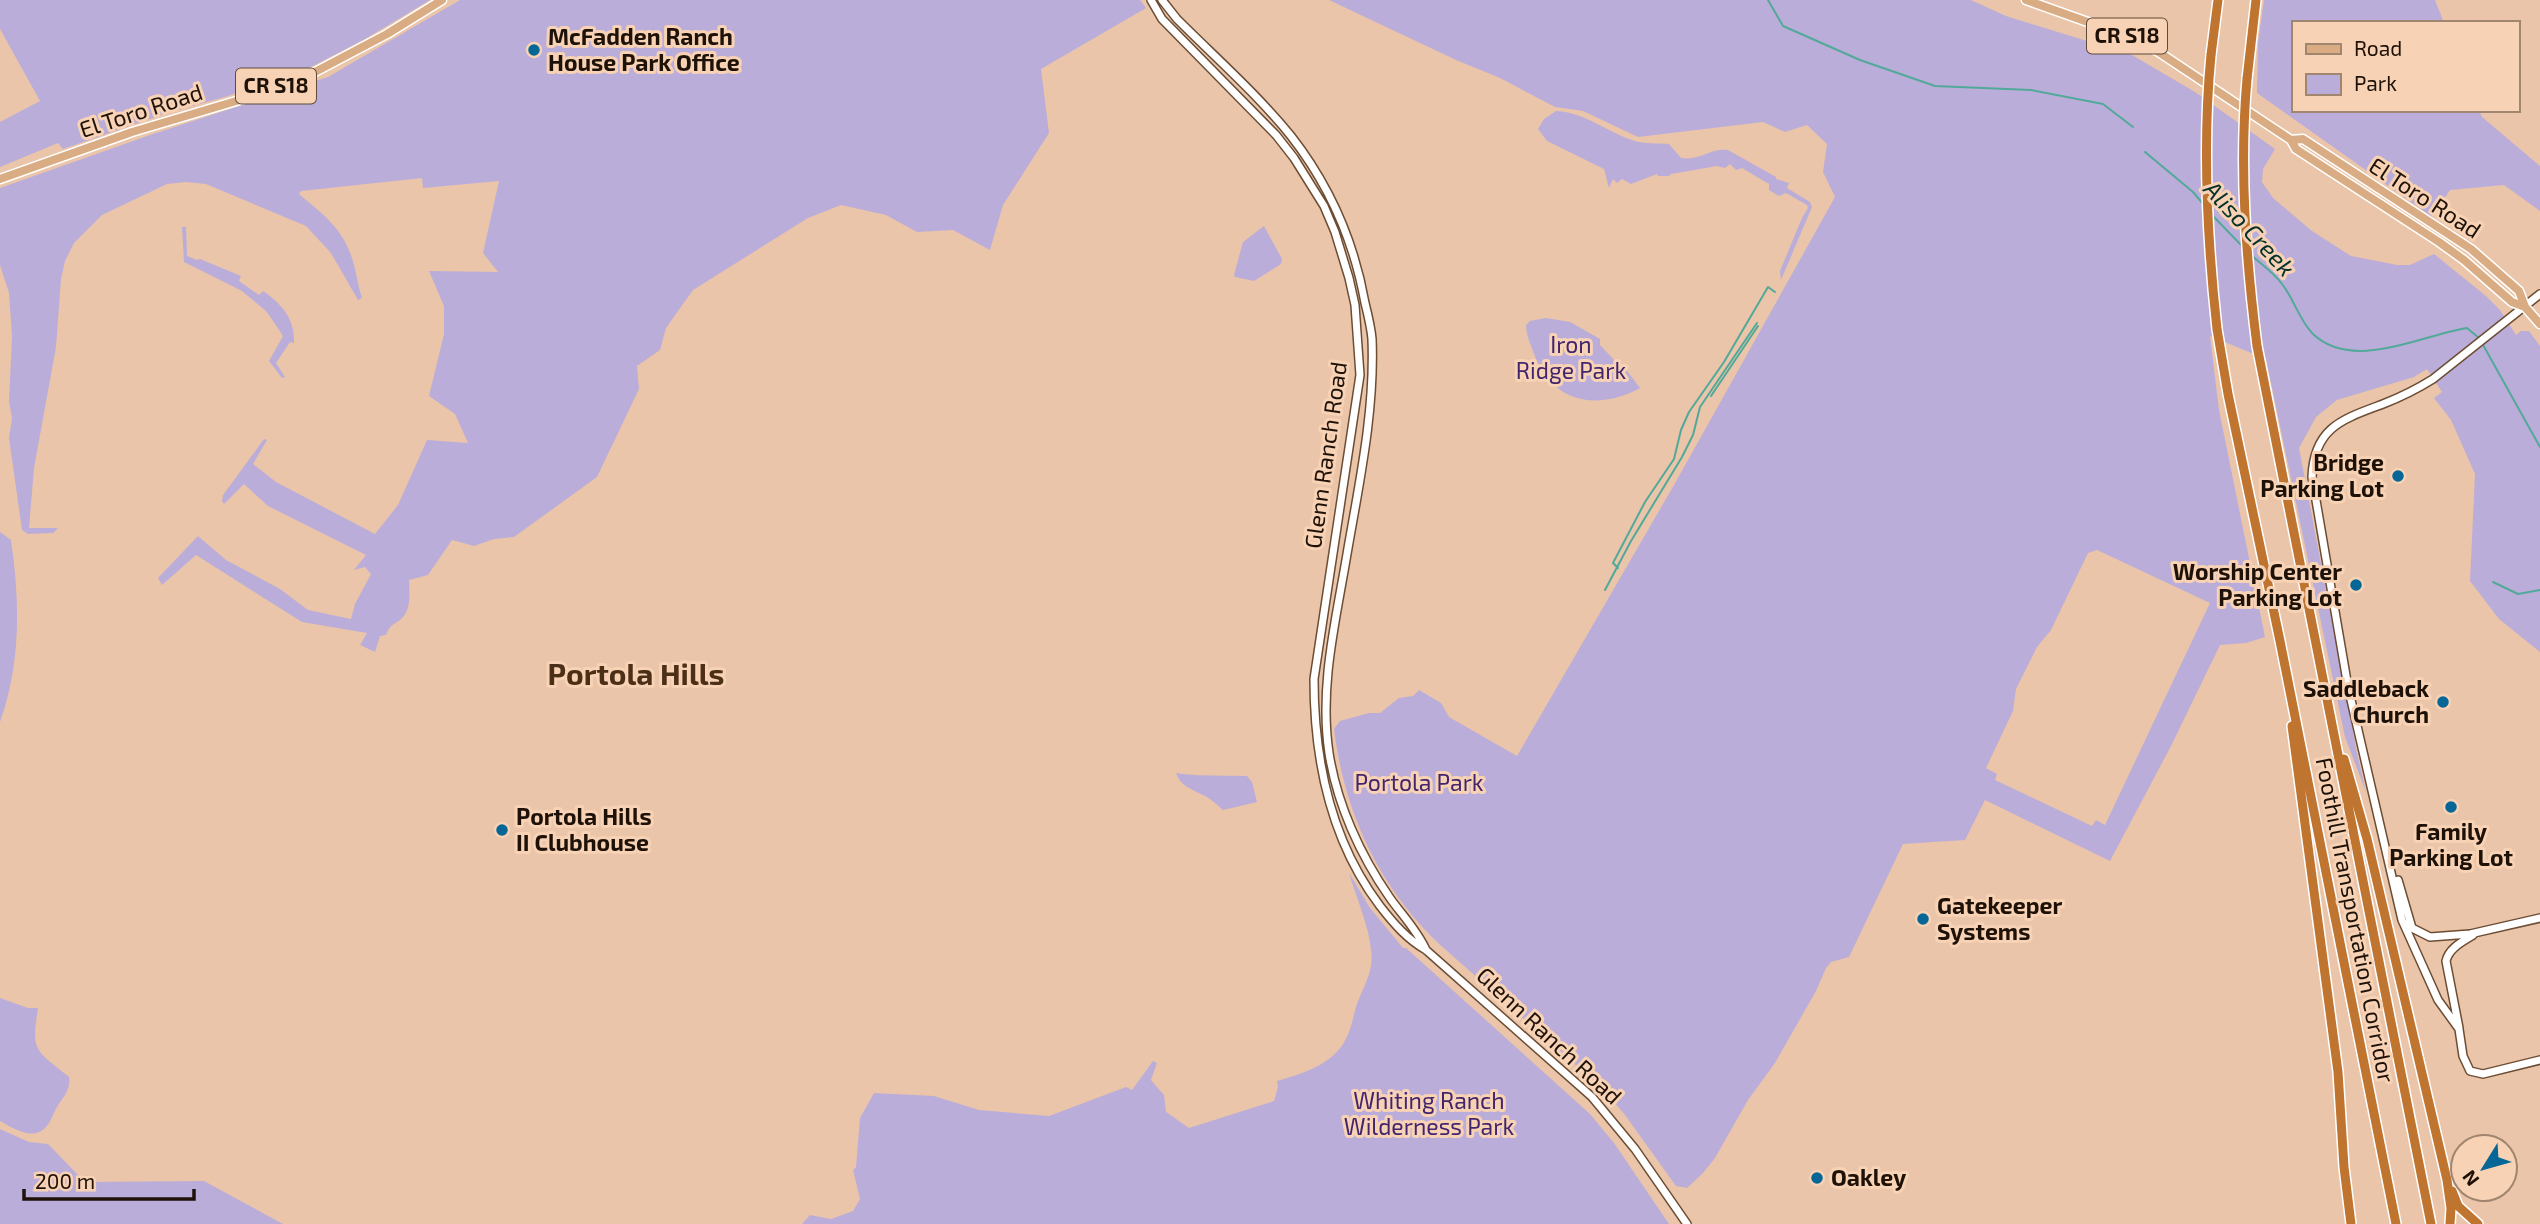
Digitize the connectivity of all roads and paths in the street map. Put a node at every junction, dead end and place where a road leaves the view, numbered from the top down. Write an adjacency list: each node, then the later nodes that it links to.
1 (442, 0): 7 (main road, El Toro Road / CR S18)
2 (1151, 0): 16 (main road, Glenn Ranch Road)
3 (1162, 0): 16 (main road, Glenn Ranch Road)
4 (2026, 0): 9 (main road, El Toro Road / CR S18)
5 (2218, 0): 11 (highway, Foothill Transportation Corridor, bridge)
6 (2256, 0): 12 (highway, Foothill Transportation Corridor, bridge)
7 (0, 179)
8 (2540, 294): 9 (main road)
9 (2525, 307): 10 (main road, El Toro Road / CR S18); 13 (main road)
10 (2540, 324)
11 (2280, 641): 19 (highway); 24 (highway, Foothill Transportation Corridor)
12 (2327, 699): 20 (highway); 25 (highway, Foothill Transportation Corridor)
13 (2393, 873): 15 (main road); 17 (main road)
14 (2540, 918): 15 (main road)
15 (2477, 933): 17 (main road)
16 (1426, 950): 21 (main road, Glenn Ranch Road)
17 (2459, 1029): 18 (main road)
18 (2540, 1060)
19 (2343, 1140): 22 (highway); 23 (highway)
20 (2447, 1180): 26 (highway); 27 (highway)
21 (1687, 1224)
22 (2351, 1224)
23 (2357, 1224)
24 (2396, 1224)
25 (2431, 1224)
26 (2450, 1224)
27 (2478, 1224)

